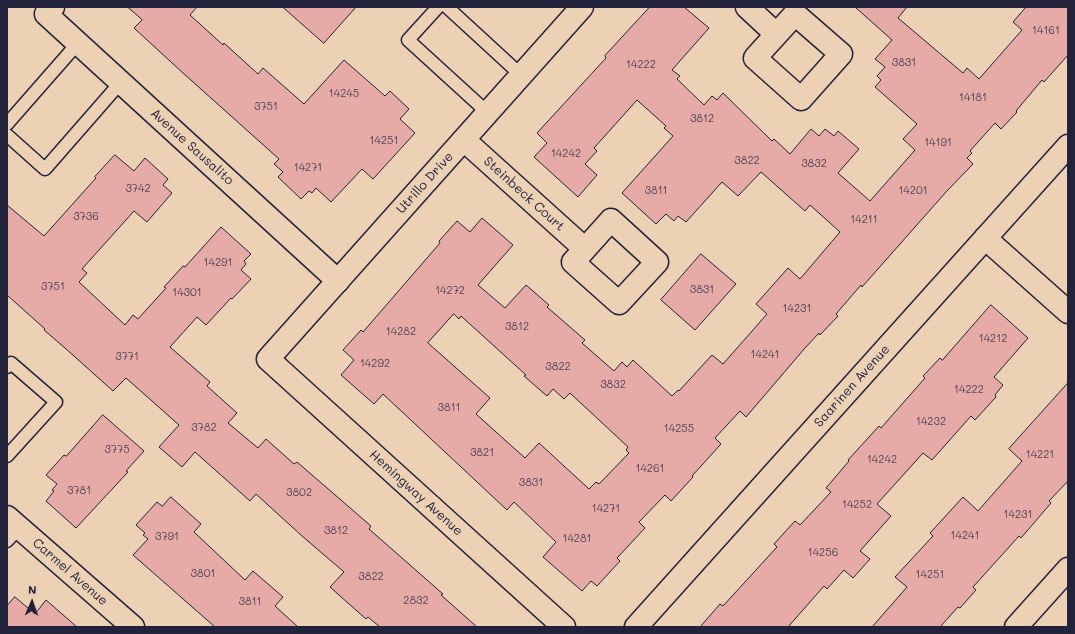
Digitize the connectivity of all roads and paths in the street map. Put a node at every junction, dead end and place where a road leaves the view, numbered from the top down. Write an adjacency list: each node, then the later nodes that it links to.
1 (438, 7): 10 (lane)
2 (447, 7): 8 (lane)
3 (582, 7): 8 (street, Utrillo Drive)
4 (747, 7): 6 (street)
5 (49, 11): 7 (street, Avenue Sausalito)
6 (776, 34)
7 (78, 43): 9 (street, Avenue Sausalito); 11 (lane)
8 (521, 75): 10 (street, Utrillo Drive)
9 (121, 82): 12 (lane); 17 (street, Avenue Sausalito)
10 (488, 113): 13 (street, Utrillo Drive)
11 (7, 124)
12 (7, 136)
13 (464, 140): 16 (street, Steinbeck Court); 17 (street, Utrillo Drive)
14 (1068, 146): 15 (street, Saarinen Avenue)
15 (985, 238): 18 (street); 26 (street, Saarinen Avenue)
16 (585, 249)
17 (338, 281): 19 (street, Utrillo Drive)
18 (1068, 312)
19 (268, 359): 25 (street, Hemingway Avenue)
20 (7, 367): 21 (lane)
21 (7, 456)
22 (11, 529): 24 (street, Carmel Avenue)
23 (1068, 569): 27 (street)
24 (133, 627)
25 (564, 627)
26 (636, 627)
27 (1016, 627)

